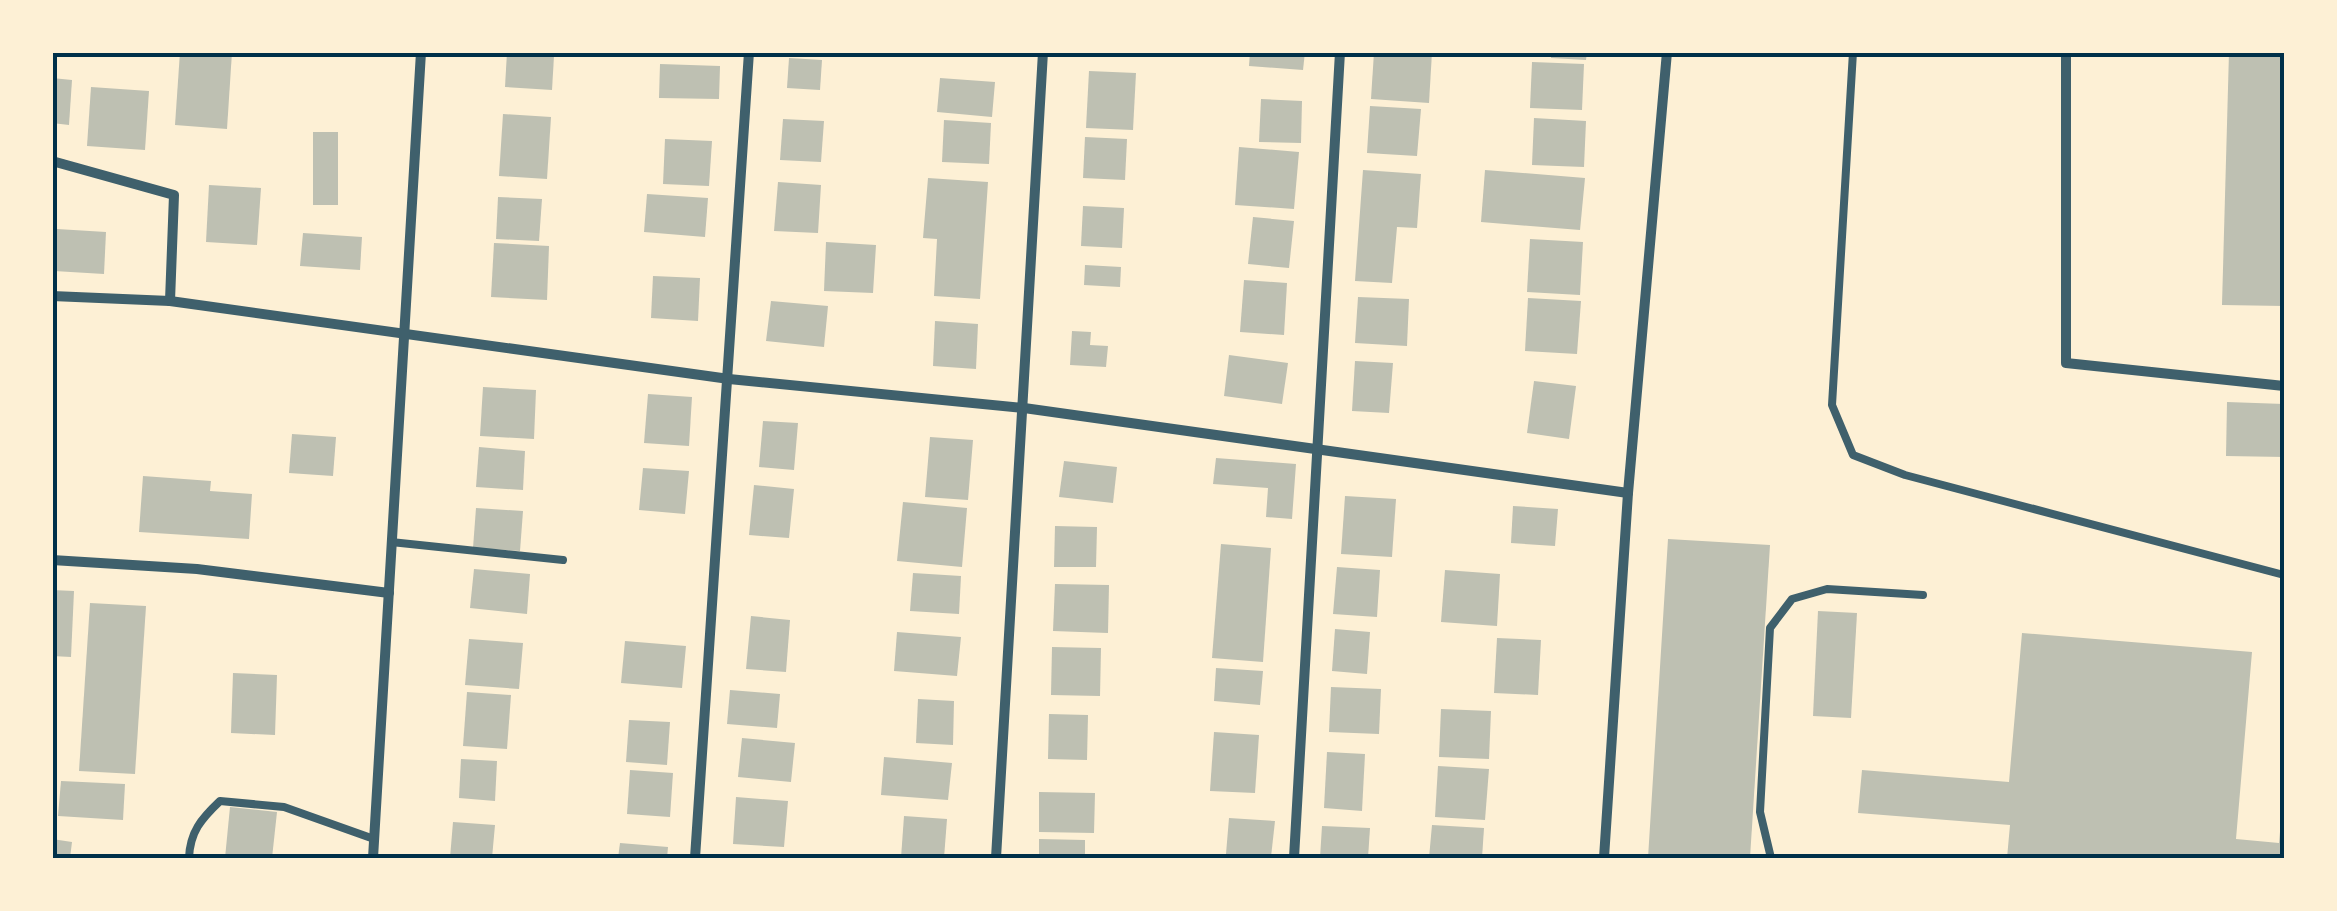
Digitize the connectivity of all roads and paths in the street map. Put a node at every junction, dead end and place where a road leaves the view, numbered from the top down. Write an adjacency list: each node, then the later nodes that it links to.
1 (421, 52): 11 (street)
2 (749, 52): 12 (street)
3 (1043, 52): 14 (street)
4 (1340, 52): 15 (street)
5 (1668, 52): 16 (street)
6 (1852, 52): 20 (lane)
7 (2066, 52): 13 (street)
8 (52, 161): 10 (street)
9 (52, 296): 10 (street)
10 (170, 302): 11 (street)
11 (406, 335): 12 (street); 17 (street)
12 (729, 378): 14 (street); 26 (street)
13 (2284, 386)
14 (1024, 408): 15 (street); 27 (street)
15 (1318, 452): 16 (street); 28 (street)
16 (1628, 493): 29 (street)
17 (391, 542): 19 (lane); 21 (street)
18 (52, 560): 21 (street)
19 (563, 560)
20 (2284, 576)
21 (389, 594): 23 (street)
22 (1923, 595): 30 (lane)
23 (374, 839): 24 (lane); 25 (street)
24 (189, 858)
25 (373, 858)
26 (695, 858)
27 (996, 858)
28 (1294, 858)
29 (1604, 858)
30 (1771, 858)

